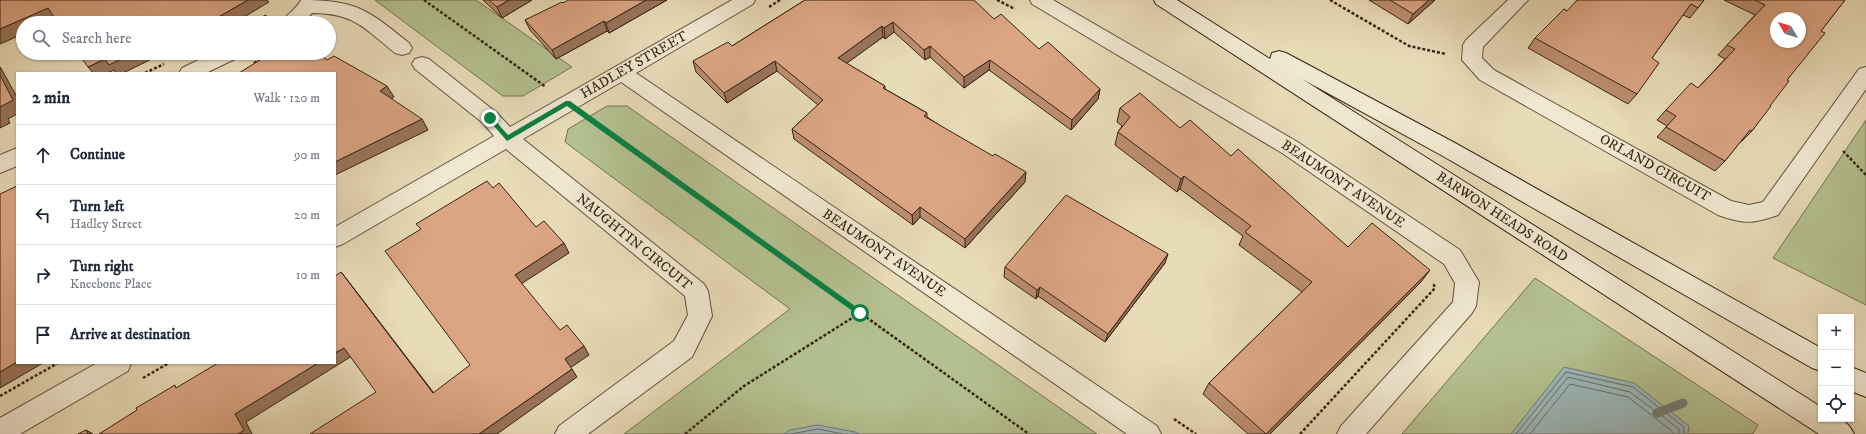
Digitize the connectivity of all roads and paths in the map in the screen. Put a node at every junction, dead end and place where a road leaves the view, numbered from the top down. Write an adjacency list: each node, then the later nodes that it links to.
1 (424, 0): 21 (path)
2 (746, 0): 19 (street, HADLEY STREET)
3 (780, 0): 11 (path)
4 (997, 0): 12 (path)
5 (1039, 0): 44 (street, BEAUMONT AVENUE)
6 (1163, 0): 45 (street, BARWON HEADS ROAD)
7 (1168, 0): 30 (street, BARWON HEADS ROAD)
8 (1330, 0): 16 (path)
9 (1519, 0): 16 (street)
10 (309, 3): 13 (street); 14 (street)
11 (767, 8)
12 (1017, 10)
13 (299, 16)
14 (402, 48)
15 (216, 60): 18 (street)
16 (1472, 60): 22 (street, ORLAND CIRCUIT)
17 (422, 64): 23 (street, NAUGHTIN CIRCUIT)
18 (191, 72)
19 (621, 72): 21 (street, HADLEY STREET); 41 (street, BEAUMONT AVENUE)
20 (1866, 74): 22 (street, ORLAND CIRCUIT)
21 (568, 103): 23 (street, HADLEY STREET); 29 (path)
22 (1826, 132): 26 (path)
23 (507, 138): 27 (street, HADLEY STREET); 38 (street, NAUGHTIN CIRCUIT)
24 (16, 157): 25 (street)
25 (0, 165)
26 (1866, 175)
27 (336, 237)
28 (1432, 280): 43 (path)
29 (860, 313): 39 (path); 40 (path)
30 (1818, 358)
31 (56, 364): 35 (path)
32 (117, 364): 37 (street)
33 (1854, 380): 34 (street)
34 (1866, 386)
35 (0, 396)
36 (1170, 416): 42 (path)
37 (0, 432)
38 (568, 434)
39 (685, 434)
40 (1029, 434)
41 (1148, 434)
42 (1196, 434)
43 (1300, 434)
44 (1350, 434)
45 (1841, 434)

